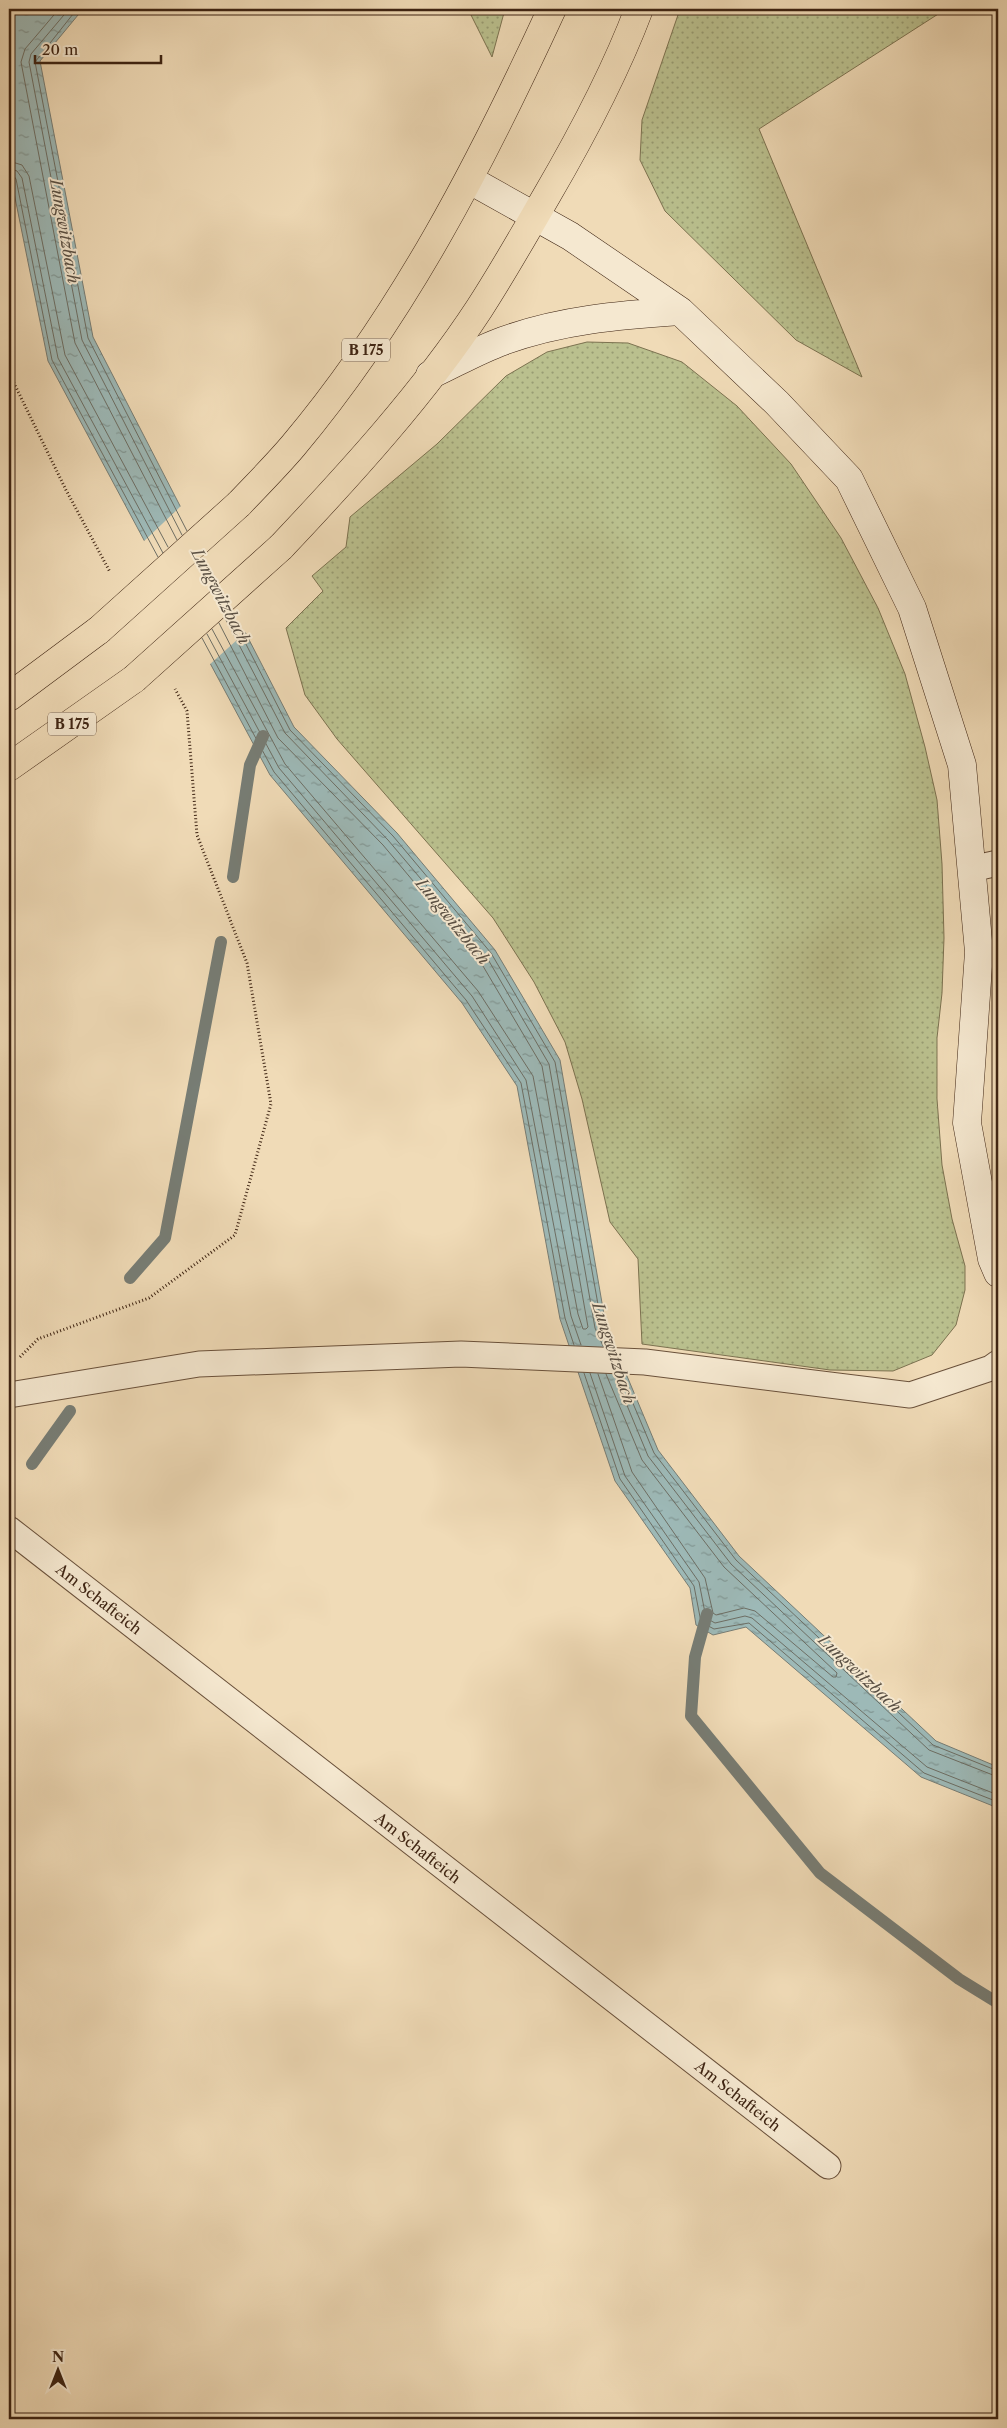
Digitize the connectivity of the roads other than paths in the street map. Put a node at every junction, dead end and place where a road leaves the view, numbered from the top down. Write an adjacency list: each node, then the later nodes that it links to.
1 (552, 9): 3 (main road, B 175)
2 (639, 9): 4 (main road, B 175)
3 (470, 180): 4 (main road); 7 (main road, B 175, bridge)
4 (535, 215): 5 (main road); 6 (main road, B 175)
5 (680, 311): 6 (main road); 10 (main road)
6 (430, 375): 8 (main road, B 175, bridge)
7 (9, 697)
8 (9, 767)
9 (998, 863): 10 (lane)
10 (971, 869): 11 (main road)
11 (998, 1273)
12 (998, 1363): 13 (lane)
13 (9, 1395)
14 (9, 1529): 15 (lane, Am Schafteich)
15 (828, 2166)

